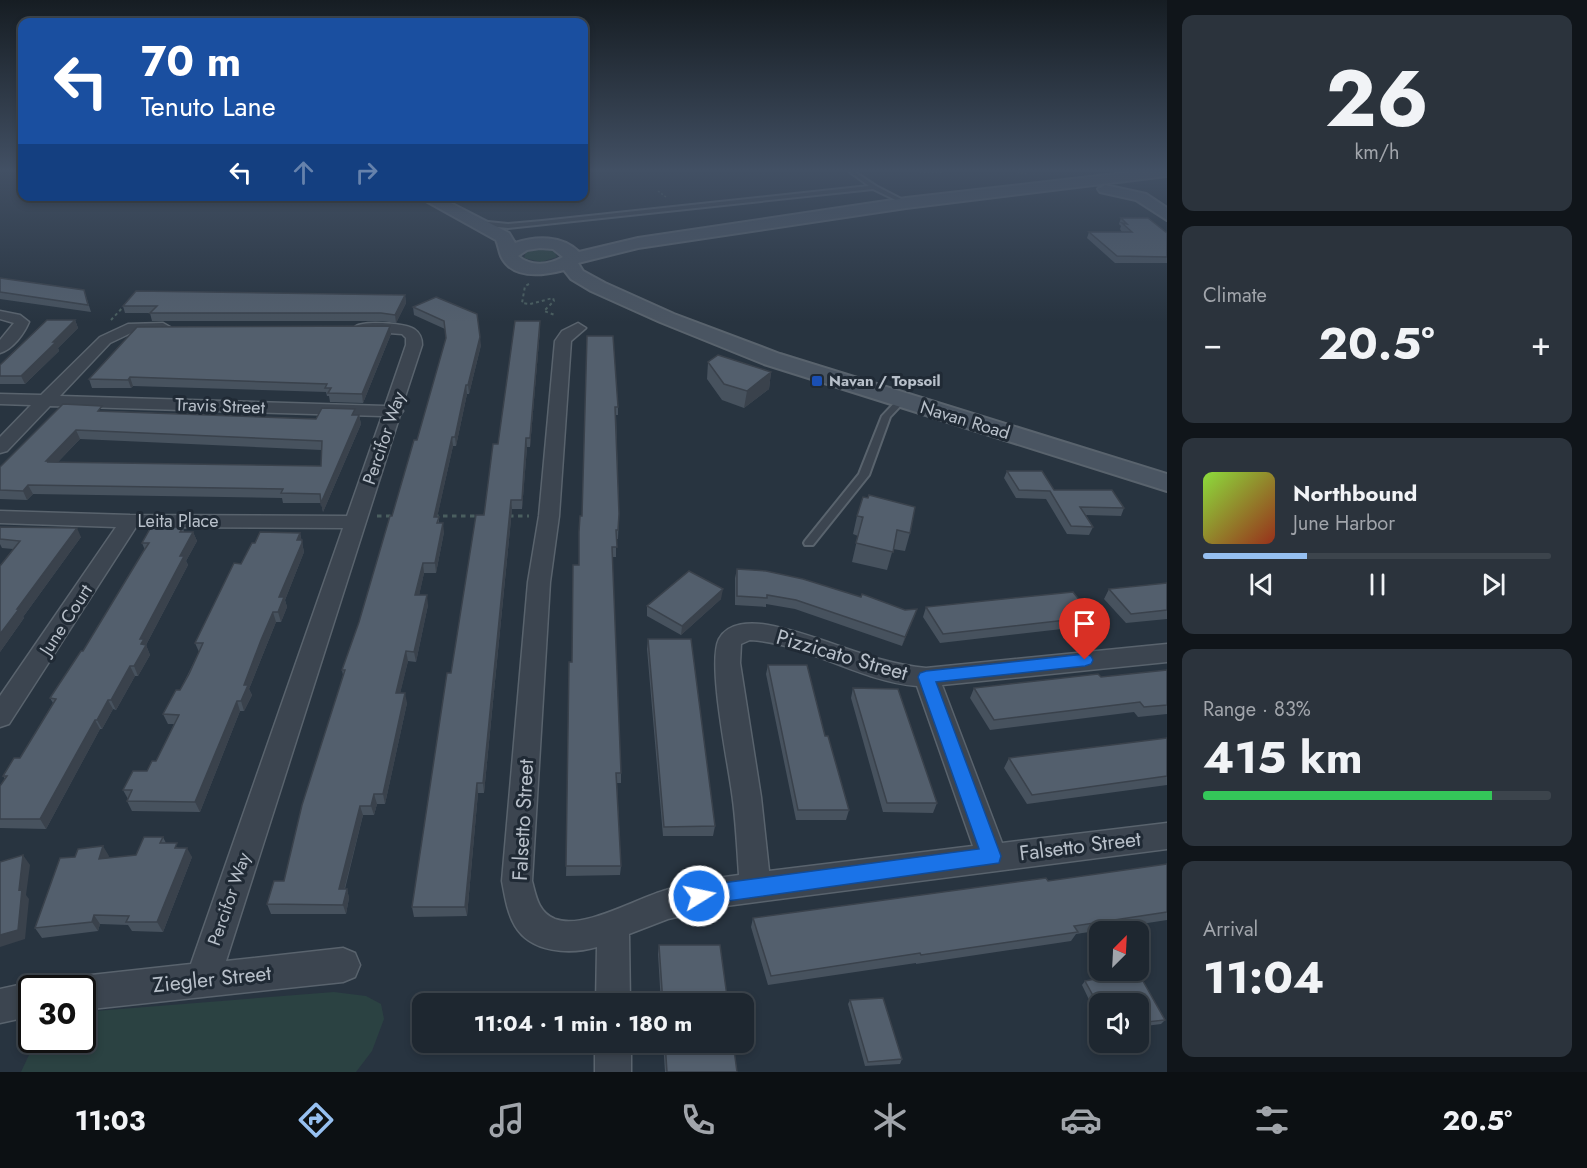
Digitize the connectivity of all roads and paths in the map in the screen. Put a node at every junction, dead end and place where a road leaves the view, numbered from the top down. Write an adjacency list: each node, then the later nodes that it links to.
1 (548, 222): 3 (lane)
2 (774, 222): 4 (main road)
3 (478, 223): 5 (main road); 6 (main road)
4 (698, 234): 5 (main road); 7 (main road)
5 (550, 244): 6 (main road); 7 (main road, Navan Road)
6 (508, 256): 8 (main road, Navan Road)
7 (569, 260): 8 (main road); 9 (main road, Navan Road)
8 (533, 275): 9 (main road, Navan Road); 12 (path)
9 (598, 286): 19 (main road, Navan Road)
10 (130, 300): 16 (path)
11 (0, 315): 17 (street)
12 (555, 315)
13 (178, 327): 16 (street)
14 (346, 327): 21 (street, Percifor Way)
15 (578, 328): 28 (street, Falsetto Street)
16 (105, 340): 20 (street)
17 (0, 348)
18 (0, 399): 20 (street, Travis Street)
19 (902, 400): 23 (main road, Navan Road); 32 (lane)
20 (46, 401): 21 (street, Travis Street); 22 (street)
21 (394, 411): 30 (street, Percifor Way)
22 (0, 447)
23 (1167, 483)
24 (404, 516): 30 (path)
25 (428, 516): 26 (path)
26 (487, 516)
27 (499, 516): 28 (path)
28 (549, 516): 39 (street, Falsetto Street)
29 (0, 517): 31 (street, Leita Place)
30 (356, 519): 31 (street, Leita Place); 41 (street, Percifor Way)
31 (130, 521): 35 (street, June Court)
32 (809, 543)
33 (1167, 653): 34 (street, Pizzicato Street)
34 (926, 677): 37 (street); 38 (street, Pizzicato Street)
35 (0, 717)
36 (1167, 836): 37 (street, Falsetto Street)
37 (992, 856): 38 (street, Falsetto Street)
38 (755, 887): 39 (street, Falsetto Street)
39 (613, 926): 43 (street)
40 (342, 965): 41 (street, Ziegler Street)
41 (203, 979): 42 (street, Ziegler Street)
42 (96, 991)
43 (613, 993)
44 (18, 1002): 45 (street)
45 (0, 1006)
46 (613, 1053): 47 (street)
47 (613, 1072)

